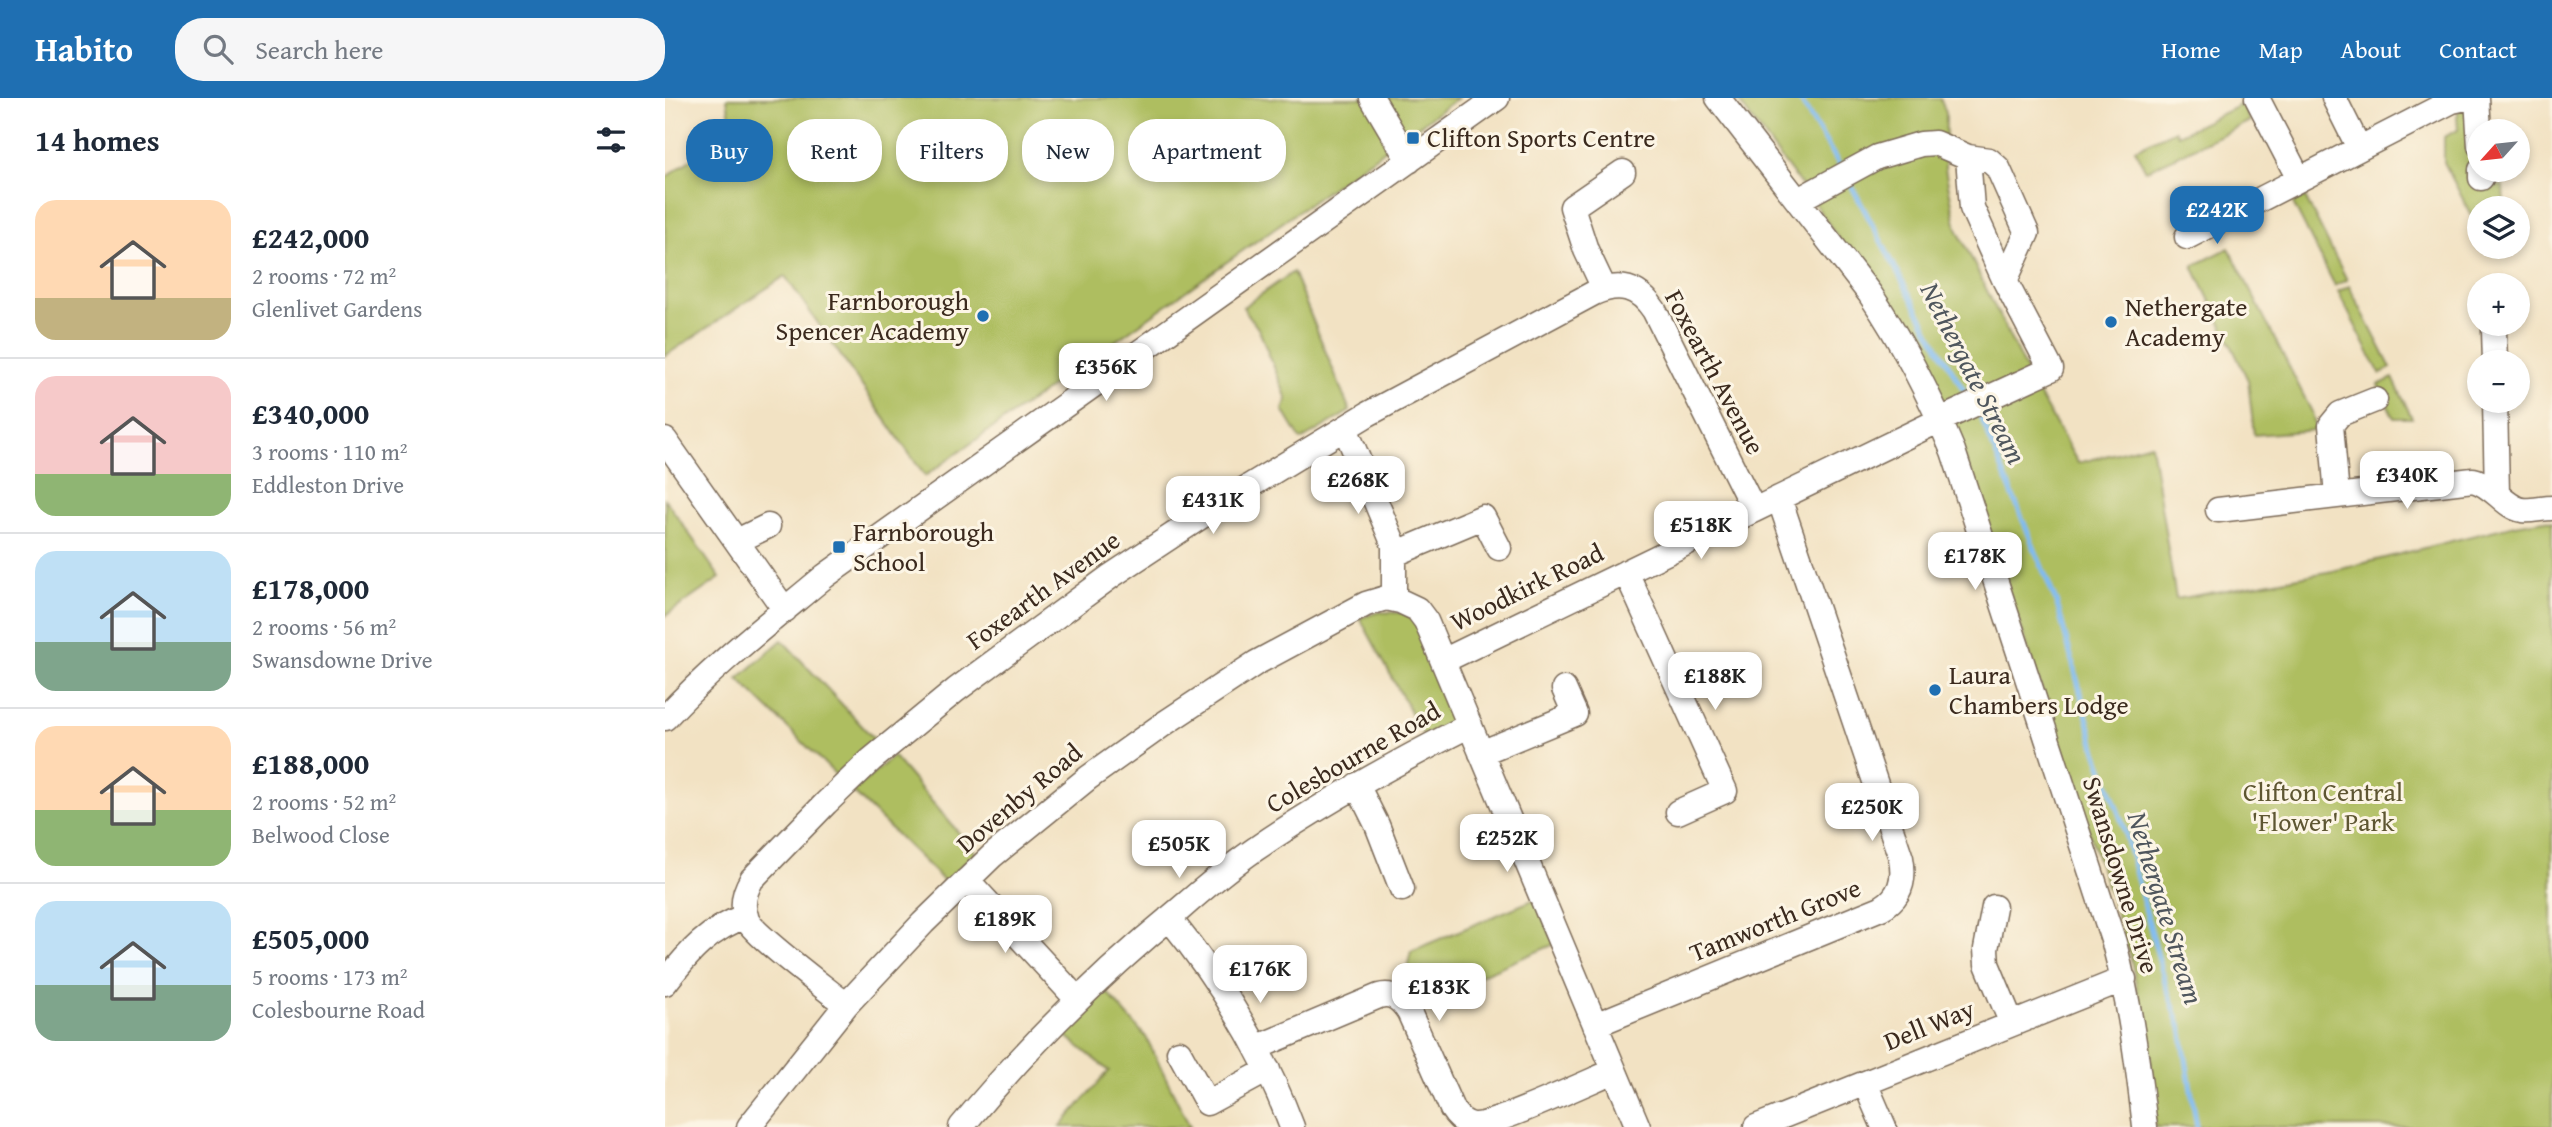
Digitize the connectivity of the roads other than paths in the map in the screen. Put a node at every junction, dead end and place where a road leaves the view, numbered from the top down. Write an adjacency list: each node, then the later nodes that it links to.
1 (1373, 98): 11 (street)
2 (1497, 98): 11 (street)
3 (1718, 98): 14 (street, Swansdowne Drive)
4 (2334, 98): 9 (street)
5 (2466, 98): 9 (street)
6 (2477, 98): 8 (street)
7 (2250, 100): 13 (street)
8 (2478, 119)
9 (2359, 148): 13 (street)
10 (1968, 157): 14 (street); 16 (street); 16 (street)
11 (1409, 161): 35 (street)
12 (1623, 172): 17 (street)
13 (2299, 179): 15 (street)
14 (1798, 200): 20 (street, Swansdowne Drive)
15 (2197, 240)
16 (2005, 281): 20 (street, Woodkirk Road)
17 (1604, 288): 21 (street, Foxearth Avenue); 27 (street, Foxearth Avenue)
18 (2375, 400): 24 (street)
19 (2495, 413): 23 (street)
20 (1940, 420): 25 (street, Woodkirk Road); 48 (street, Swansdowne Drive)
21 (1345, 428): 32 (street); 46 (street, Foxearth Avenue)
22 (665, 440): 30 (street)
23 (2497, 494): 24 (street); 26 (street)
24 (2337, 496): 28 (street)
25 (1779, 498): 27 (street, Woodkirk Road); 53 (street, Tamworth Grove)
26 (2552, 508)
27 (1754, 510): 33 (street, Woodkirk Road)
28 (2226, 515)
29 (768, 526): 30 (street)
30 (737, 541): 35 (street)
31 (1499, 548): 32 (street)
32 (1395, 554): 34 (street)
33 (1626, 572): 36 (street, Woodkirk Road); 42 (street)
34 (1394, 599): 36 (street); 43 (street, Dovenby Road)
35 (785, 610): 38 (street)
36 (1443, 661): 39 (street)
37 (1564, 689): 40 (street)
38 (665, 719)
39 (1470, 725): 40 (street); 41 (street, Colesbourne Road)
40 (1481, 753): 53 (street)
41 (1357, 785): 44 (street); 47 (street, Colesbourne Road)
42 (1678, 812)
43 (967, 880): 50 (street); 51 (street, Dovenby Road)
44 (1402, 889)
45 (1994, 907): 52 (street)
46 (746, 916): 49 (street); 51 (street)
47 (1169, 918): 50 (street, Colesbourne Road); 54 (street)
48 (2123, 979): 52 (street, Dell Way); 65 (street, Swansdowne Drive)
49 (665, 983)
50 (1077, 999): 60 (street, Colesbourne Road)
51 (846, 1004): 59 (street, Dovenby Road)
52 (2012, 1024): 58 (street, Dell Way)
53 (1595, 1025): 57 (street)
54 (1258, 1047): 56 (street); 57 (street)
55 (1179, 1052): 56 (street)
56 (1268, 1070): 61 (street)
57 (1614, 1071): 62 (street)
58 (1865, 1083): 63 (street, Dell Way); 64 (street)
59 (749, 1127)
60 (961, 1127)
61 (1292, 1127)
62 (1638, 1127)
63 (1756, 1127)
64 (1884, 1127)
65 (2145, 1127)

